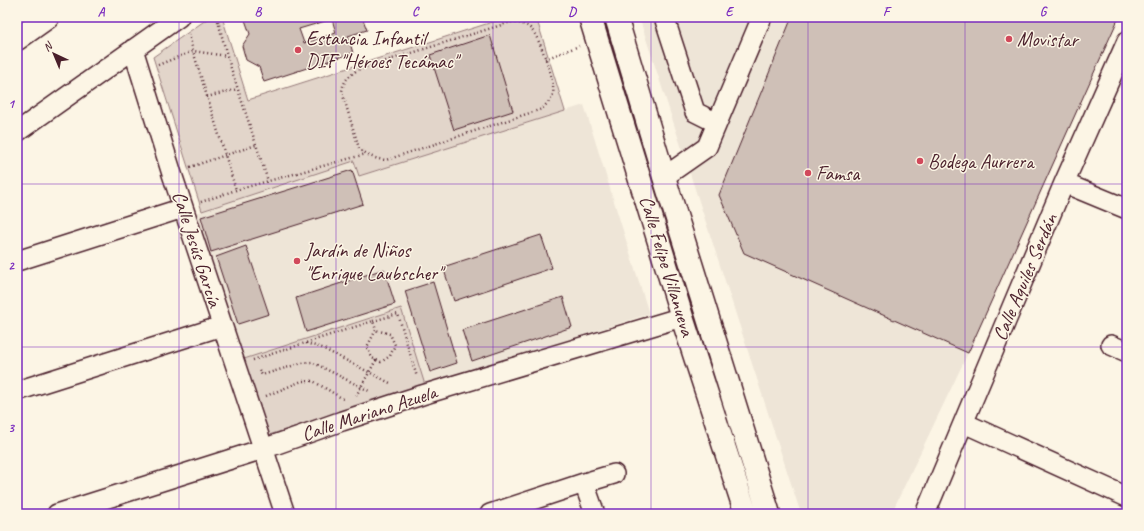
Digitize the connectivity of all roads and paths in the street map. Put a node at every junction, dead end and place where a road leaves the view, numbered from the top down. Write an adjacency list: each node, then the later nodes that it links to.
1 (48, 17): 8 (main road)
2 (217, 17): 13 (path)
3 (590, 17): 9 (main road, Calle Felipe Villanueva)
4 (616, 17): 24 (main road, Calle Felipe Villanueva)
5 (664, 17): 18 (street)
6 (762, 17): 18 (street)
7 (184, 24): 11 (street); 12 (path)
8 (17, 39)
9 (596, 39): 14 (path); 31 (main road, Calle Felipe Villanueva)
10 (1127, 42): 26 (street, Calle Aquiles Serdán)
11 (133, 49): 15 (street, Calle Jesús García); 19 (street)
12 (193, 51): 13 (path); 15 (path); 17 (path)
13 (227, 56): 16 (path)
14 (545, 59): 22 (path); 22 (path)
15 (141, 72): 23 (street, Calle Jesús García)
16 (238, 89): 17 (path); 20 (path)
17 (207, 97): 21 (path)
18 (717, 123): 24 (street)
19 (17, 132)
20 (256, 145): 21 (path); 25 (path)
21 (225, 154): 23 (path); 27 (path)
22 (366, 154): 25 (path)
23 (172, 174): 28 (street, Calle Jesús García)
24 (664, 177): 58 (main road, Calle Felipe Villanueva)
25 (268, 181): 27 (path)
26 (1064, 183): 29 (street); 48 (street, Calle Aquiles Serdán)
27 (236, 190): 28 (path)
28 (183, 208): 30 (street); 33 (street, Calle Jesús García)
29 (1127, 209)
30 (17, 261)
31 (682, 317): 42 (street, Calle Mariano Azuela); 57 (main road, Calle Felipe Villanueva)
32 (373, 322): 34 (path); 35 (path); 42 (path)
33 (222, 326): 38 (street, Calle Jesús García); 44 (street)
34 (376, 330): 37 (path); 37 (path)
35 (305, 343): 36 (path); 39 (path)
36 (254, 360): 38 (path); 41 (path)
37 (376, 360): 39 (path)
38 (236, 368): 46 (street, Calle Jesús García)
39 (369, 372): 41 (path); 43 (path)
40 (410, 380): 42 (path)
41 (361, 387): 45 (path); 47 (path)
42 (420, 387): 47 (street, Calle Mariano Azuela)
43 (391, 388)
44 (17, 391)
45 (371, 392)
46 (248, 403): 47 (path); 49 (street, Calle Jesús García)
47 (360, 408): 49 (street, Calle Mariano Azuela)
48 (964, 423): 52 (street); 59 (street, Calle Aquiles Serdán)
49 (263, 448): 53 (street, Calle Mariano Azuela); 54 (street, Calle Jesús García)
50 (614, 474): 51 (street)
51 (584, 483): 55 (street); 56 (street)
52 (1127, 496)
53 (56, 514)
54 (285, 514)
55 (490, 514)
56 (594, 514)
57 (746, 514)
58 (769, 514)
59 (925, 514)

